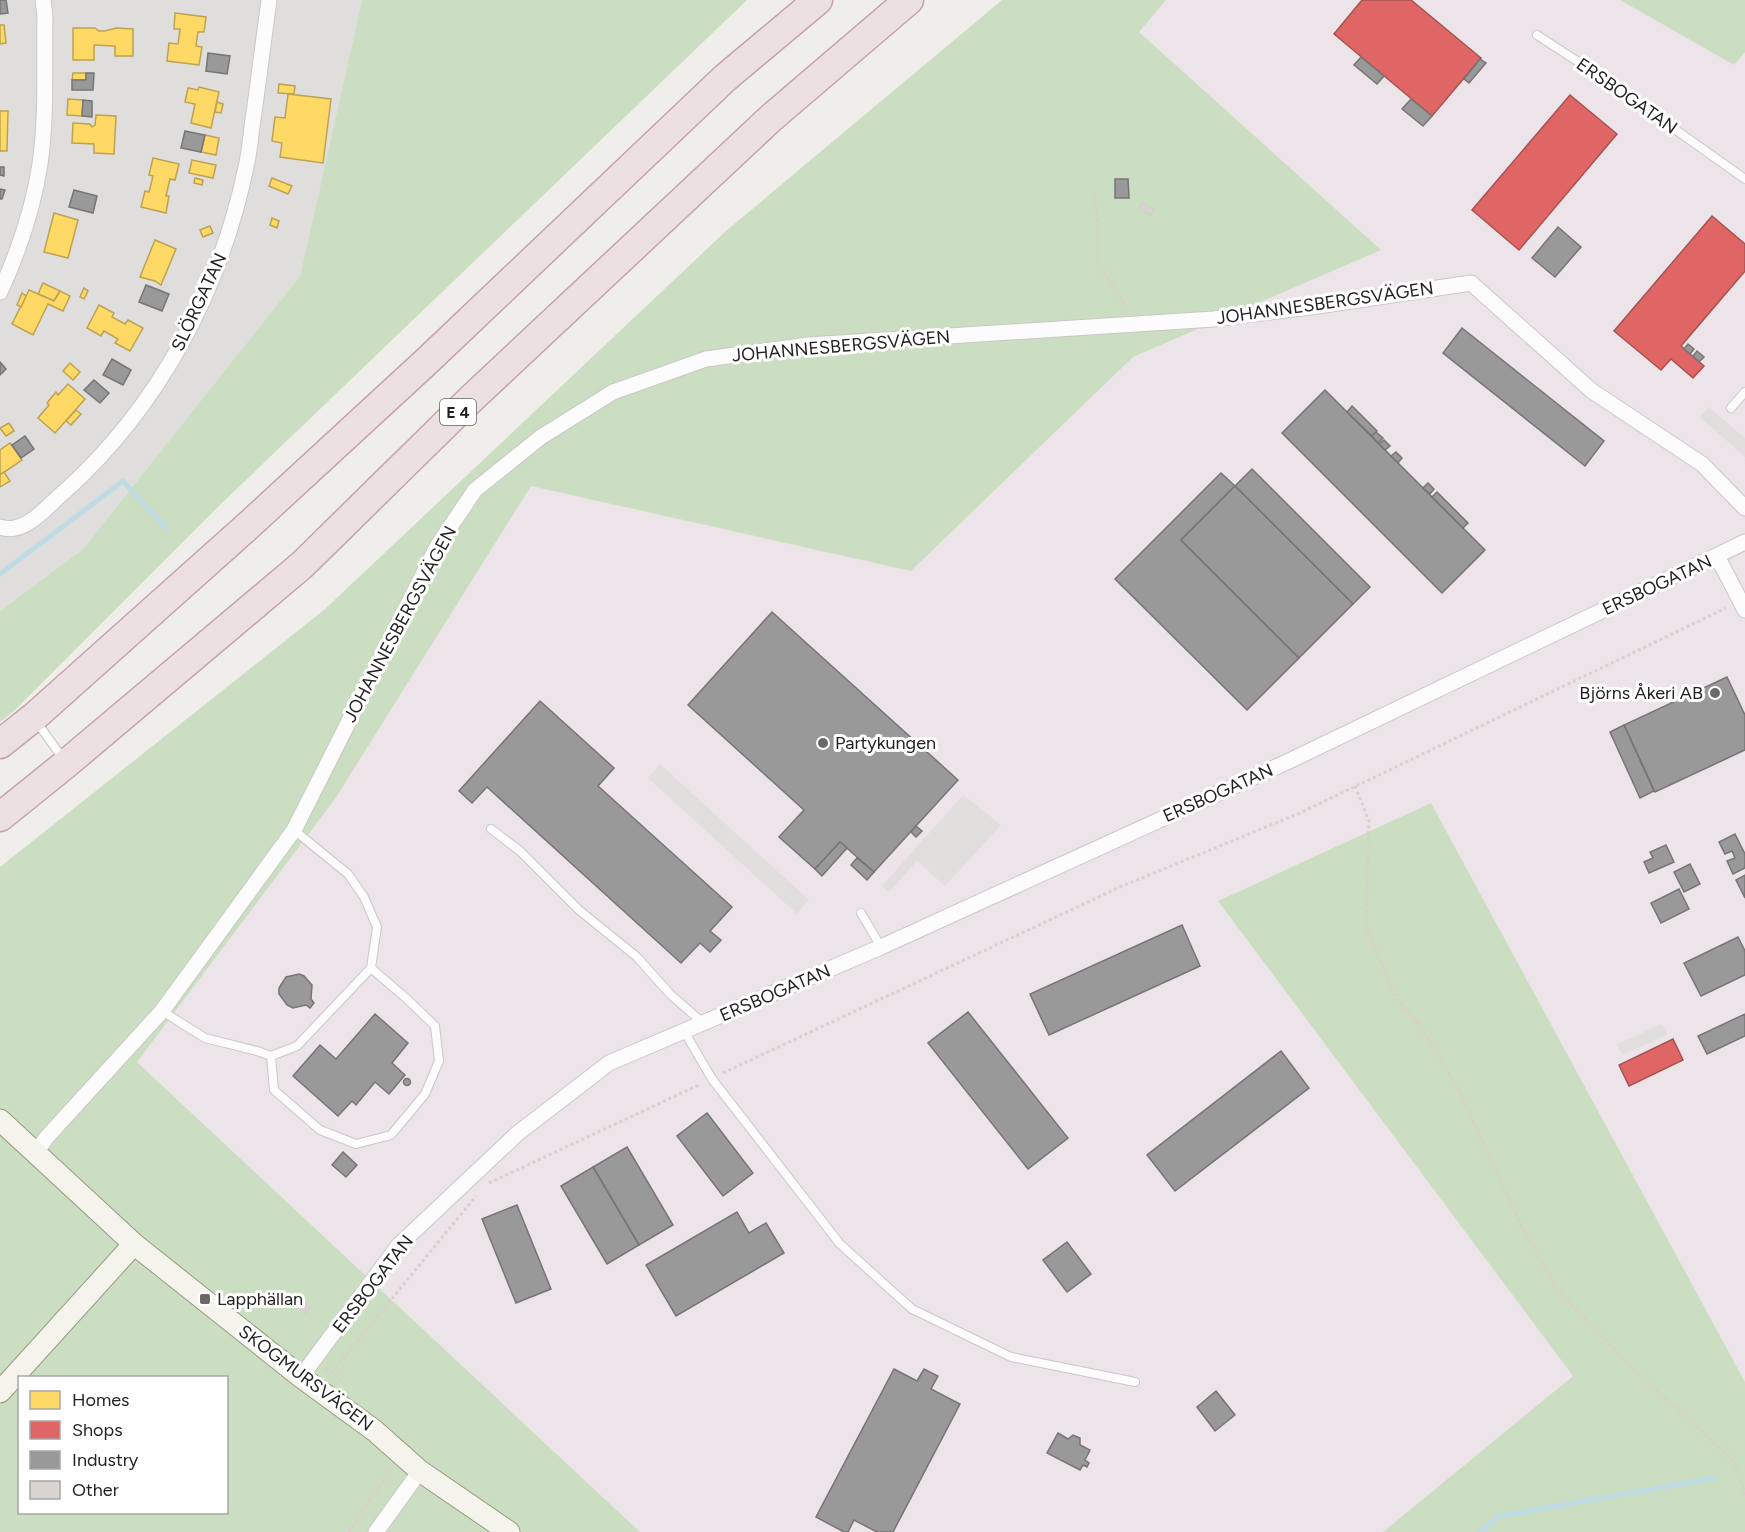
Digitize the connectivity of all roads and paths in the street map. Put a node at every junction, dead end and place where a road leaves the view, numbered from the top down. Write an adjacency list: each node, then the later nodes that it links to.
1 (43, 0): 10 (street)
2 (269, 0): 15 (street, SLÖRGATAN)
3 (799, 0): 7 (highway)
4 (818, 0): 7 (highway)
5 (909, 0): 21 (highway, E 4)
6 (1537, 35): 8 (lane, ERSBOGATAN)
7 (725, 78): 19 (highway)
8 (1745, 179)
9 (1094, 195): 11 (path)
10 (0, 292)
11 (1135, 324): 14 (street, JOHANNESBERGSVÄGEN); 25 (street, JOHANNESBERGSVÄGEN)
12 (1745, 392): 13 (lane)
13 (1731, 408)
14 (1745, 508)
15 (0, 527)
16 (1745, 542): 17 (street, ERSBOGATAN)
17 (1717, 556): 18 (street); 27 (street, ERSBOGATAN)
18 (1743, 606): 22 (path)
19 (33, 717): 20 (highway); 21 (lane)
20 (0, 744)
21 (67, 763): 23 (highway, E 4)
22 (1355, 786): 33 (path); 45 (path)
23 (0, 817)
24 (491, 829): 30 (lane)
25 (294, 830): 28 (lane); 29 (street, JOHANNESBERGSVÄGEN)
26 (861, 913): 27 (lane)
27 (881, 947): 30 (street, ERSBOGATAN)
28 (371, 968): 32 (lane); 32 (lane)
29 (162, 1011): 32 (lane); 35 (street, JOHANNESBERGSVÄGEN)
30 (703, 1023): 31 (street, ERSBOGATAN)
31 (684, 1031): 33 (lane); 40 (street, ERSBOGATAN)
32 (271, 1056)
33 (712, 1078): 36 (path); 41 (lane)
34 (0, 1120): 35 (street, SKOGMURSVÄGEN)
35 (35, 1154): 38 (street, SKOGMURSVÄGEN)
36 (485, 1185)
37 (478, 1194): 39 (path)
38 (134, 1244): 40 (street, SKOGMURSVÄGEN); 42 (street)
39 (331, 1373)
40 (301, 1377): 44 (street, SKOGMURSVÄGEN)
41 (1135, 1382)
42 (0, 1392)
43 (395, 1463): 46 (path)
44 (420, 1471): 47 (street); 48 (street, SKOGMURSVÄGEN)
45 (1745, 1495)
46 (349, 1532)
47 (376, 1532)
48 (509, 1532)

